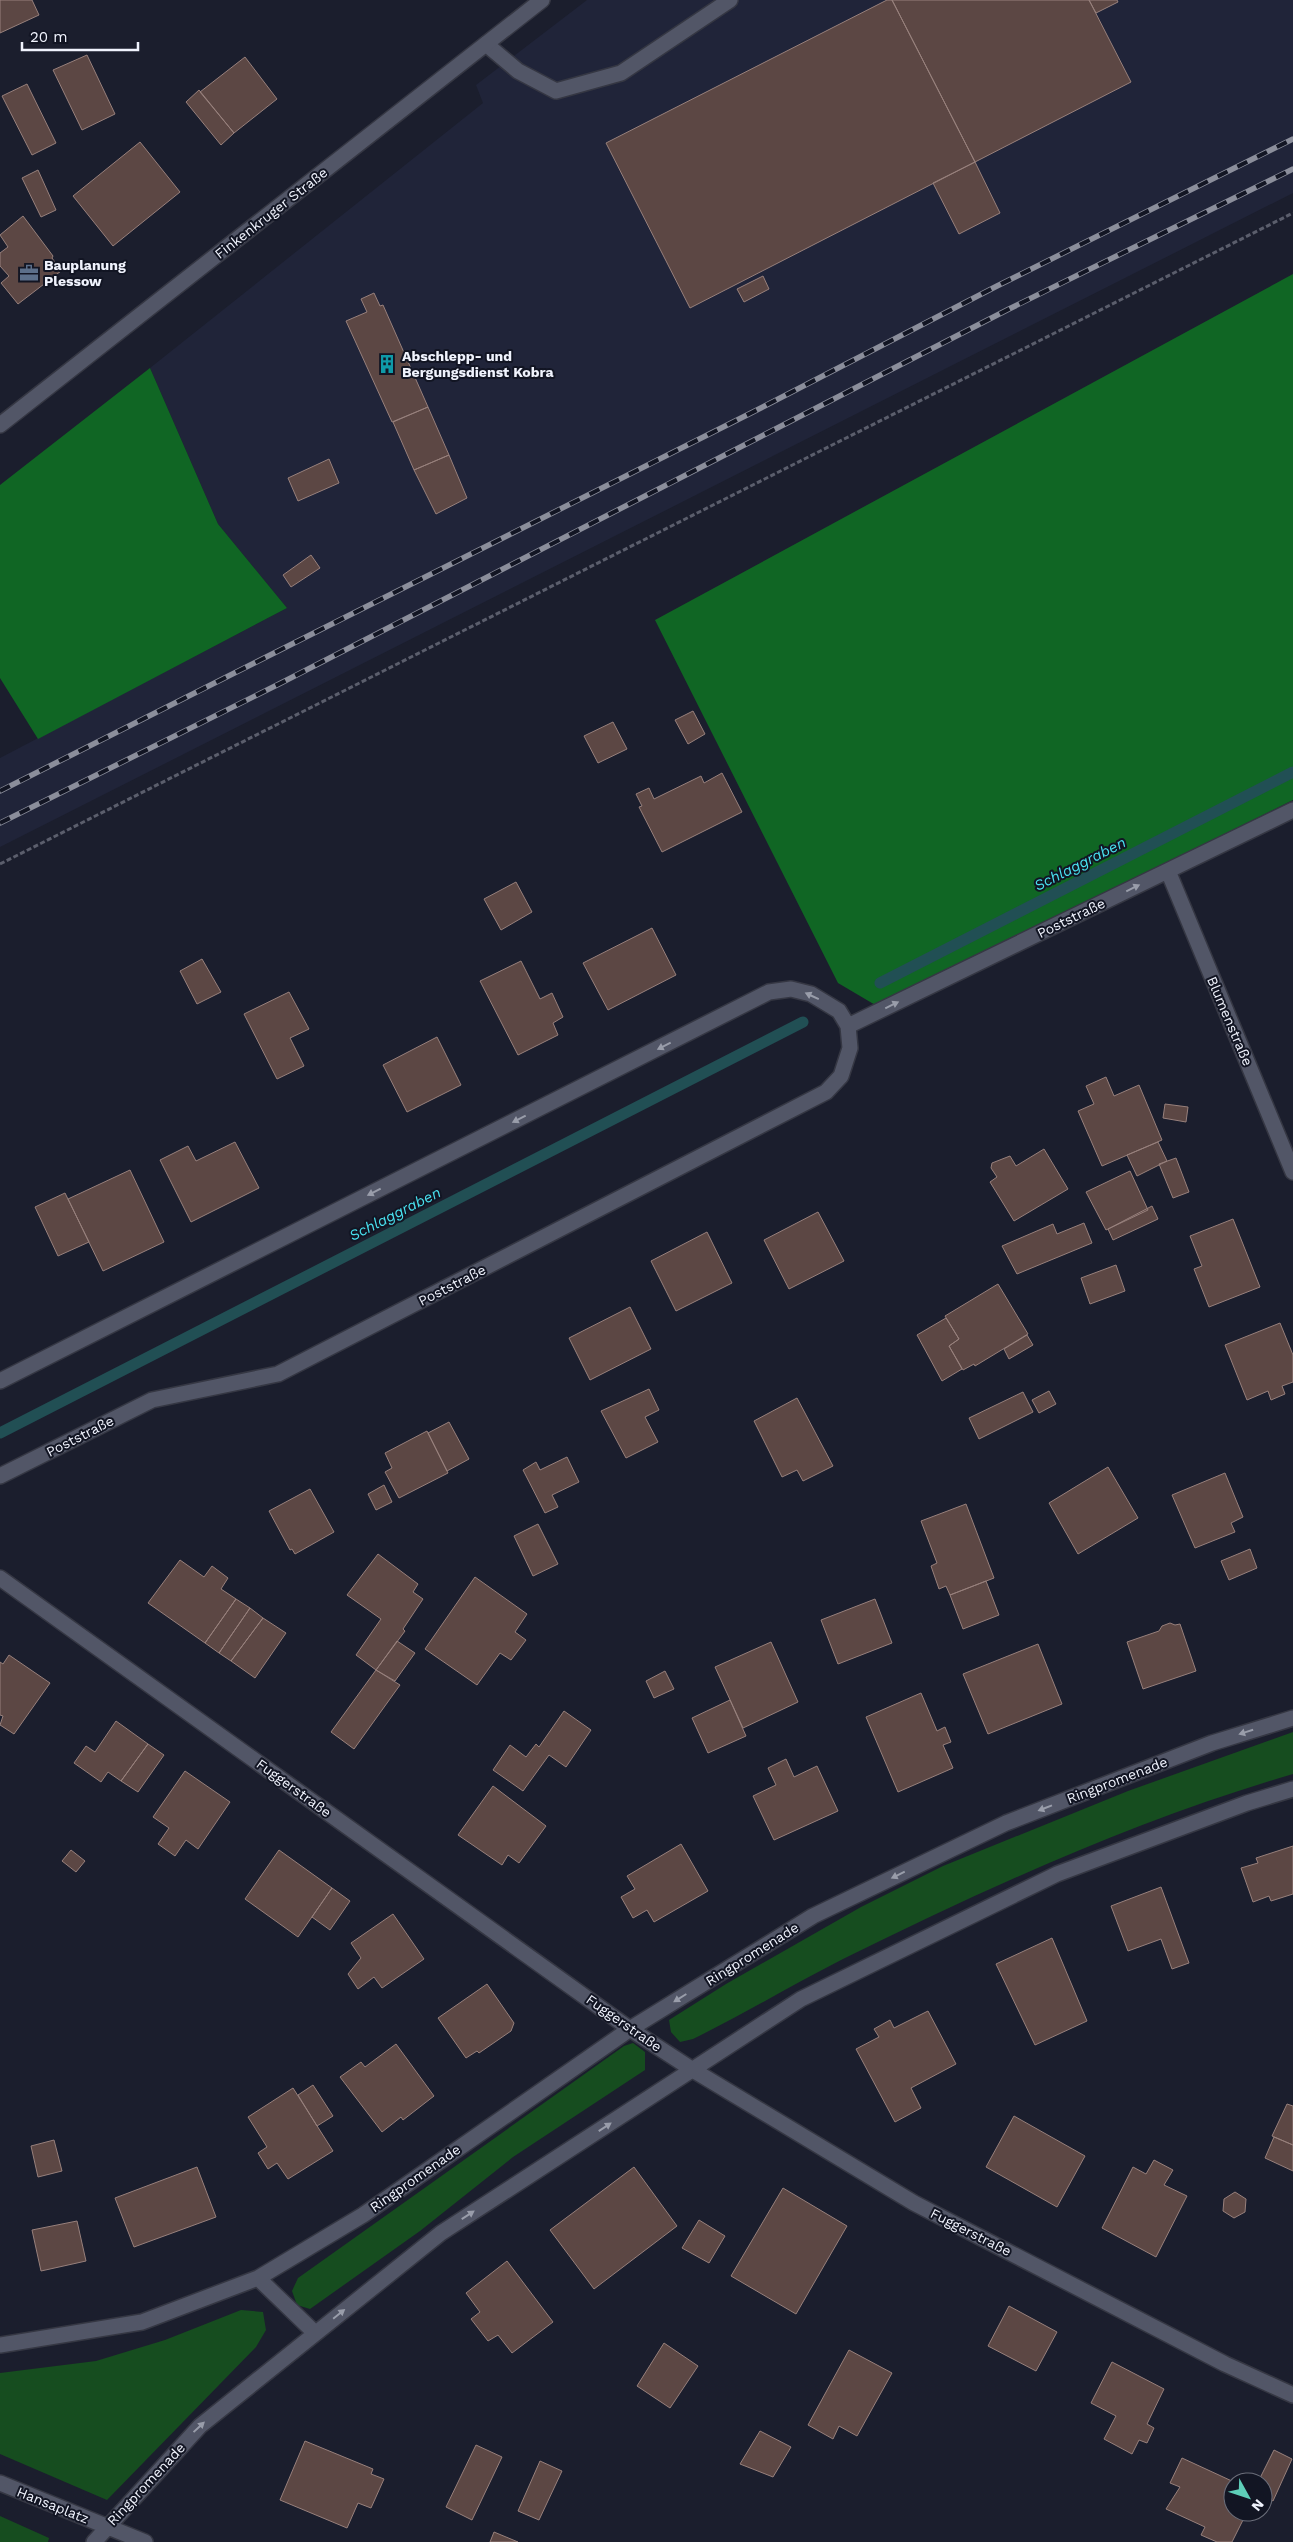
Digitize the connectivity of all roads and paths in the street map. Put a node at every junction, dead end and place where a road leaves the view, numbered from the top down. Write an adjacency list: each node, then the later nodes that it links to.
1 (542, 0): 3 (street, Finkenkruger Straße)
2 (730, 0): 3 (street)
3 (486, 44): 5 (street, Finkenkruger Straße)
4 (1293, 213): 7 (path)
5 (0, 426)
6 (1293, 810): 8 (street, Poststraße)
7 (0, 864)
8 (1168, 871): 9 (street, Poststraße, one-way to 8); 10 (street, Blumenstraße)
9 (848, 1026): 11 (street, one-way to 11); 12 (street, Poststraße)
10 (1293, 1172)
11 (0, 1381)
12 (0, 1476)
13 (0, 1578): 16 (street, Fuggerstraße)
14 (1293, 1718): 16 (street, Ringpromenade, one-way to 16)
15 (1293, 1789): 17 (street, Ringpromenade)
16 (630, 2029): 17 (street, Fuggerstraße); 18 (street, Ringpromenade)
17 (693, 2070): 19 (street, Ringpromenade, one-way to 17); 21 (street, Fuggerstraße)
18 (258, 2278): 19 (street); 20 (street, Ringpromenade)
19 (315, 2333): 23 (street, Ringpromenade, one-way to 19)
20 (0, 2345)
21 (1293, 2395)
22 (0, 2483): 23 (street, Hansaplatz)
23 (106, 2526): 24 (street, Ringpromenade); 25 (street, Hansaplatz)
24 (94, 2542)
25 (145, 2542)

